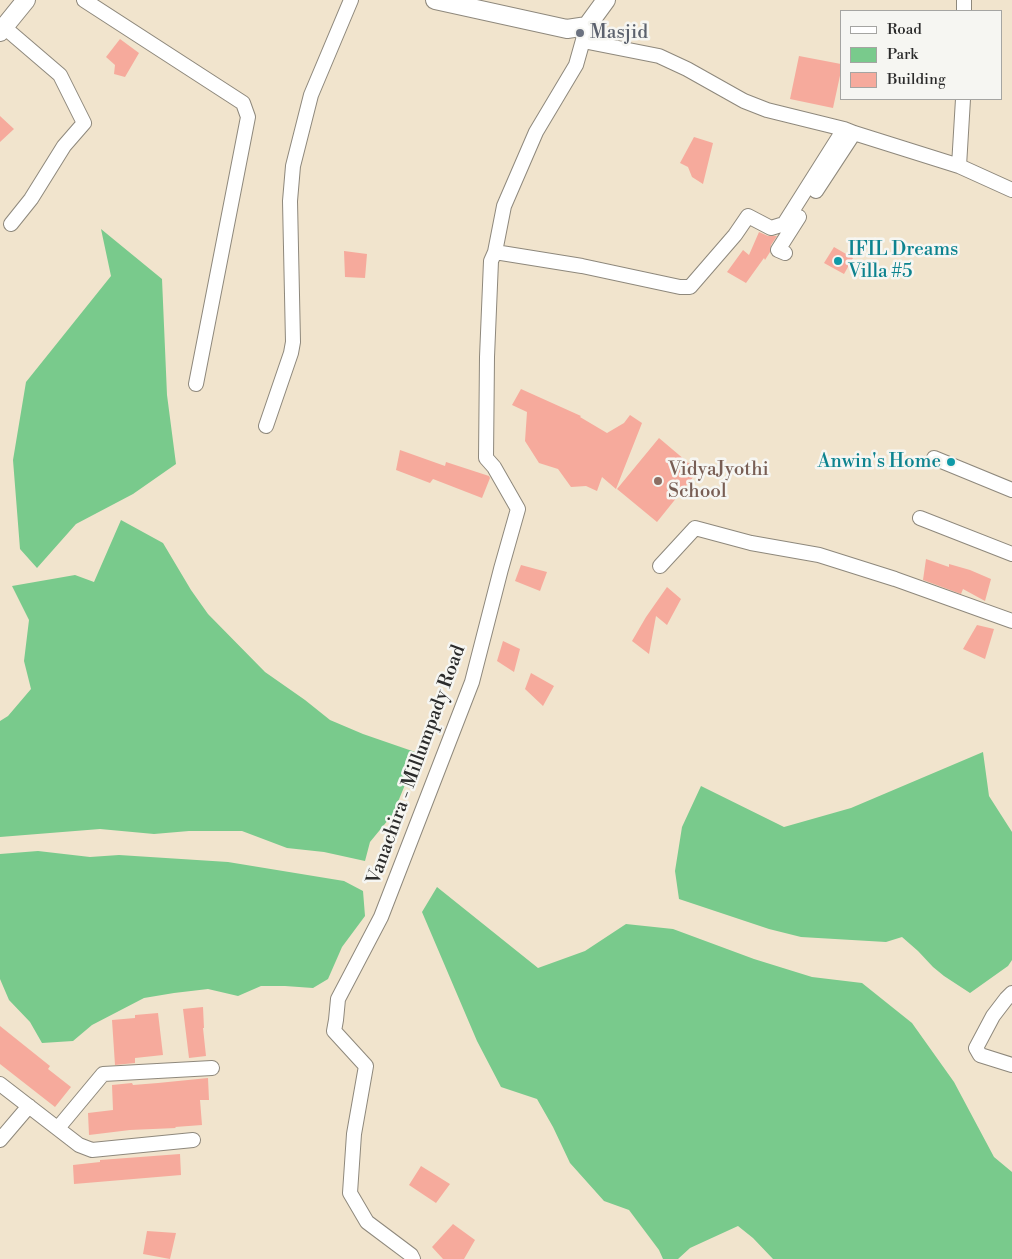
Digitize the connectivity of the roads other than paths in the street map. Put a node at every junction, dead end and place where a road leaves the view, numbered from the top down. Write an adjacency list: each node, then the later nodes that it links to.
1 (26, 0): 6 (street)
2 (84, 0): 16 (street)
3 (351, 0): 17 (street)
4 (435, 0): 7 (street)
5 (606, 0): 7 (street)
6 (2, 30): 12 (street)
7 (585, 33): 9 (street); 14 (street, Vanachira - Millumpady Road)
8 (963, 100): 10 (street)
9 (849, 131): 10 (street); 13 (street)
10 (959, 166): 11 (street)
11 (1012, 190)
12 (11, 224)
13 (787, 228): 14 (street); 15 (street)
14 (494, 252): 32 (street, Vanachira - Millumpady Road)
15 (785, 253)
16 (196, 384)
17 (266, 426)
18 (934, 458): 19 (street)
19 (1012, 490)
20 (920, 518): 21 (street)
21 (1012, 554)
22 (660, 566): 23 (street)
23 (1012, 621)
24 (1012, 993): 25 (street)
25 (1012, 1065)
26 (212, 1068): 29 (street)
27 (0, 1084): 28 (street)
28 (28, 1106): 29 (street); 30 (street)
29 (58, 1128): 31 (street)
30 (0, 1140)
31 (192, 1140)
32 (413, 1259)

